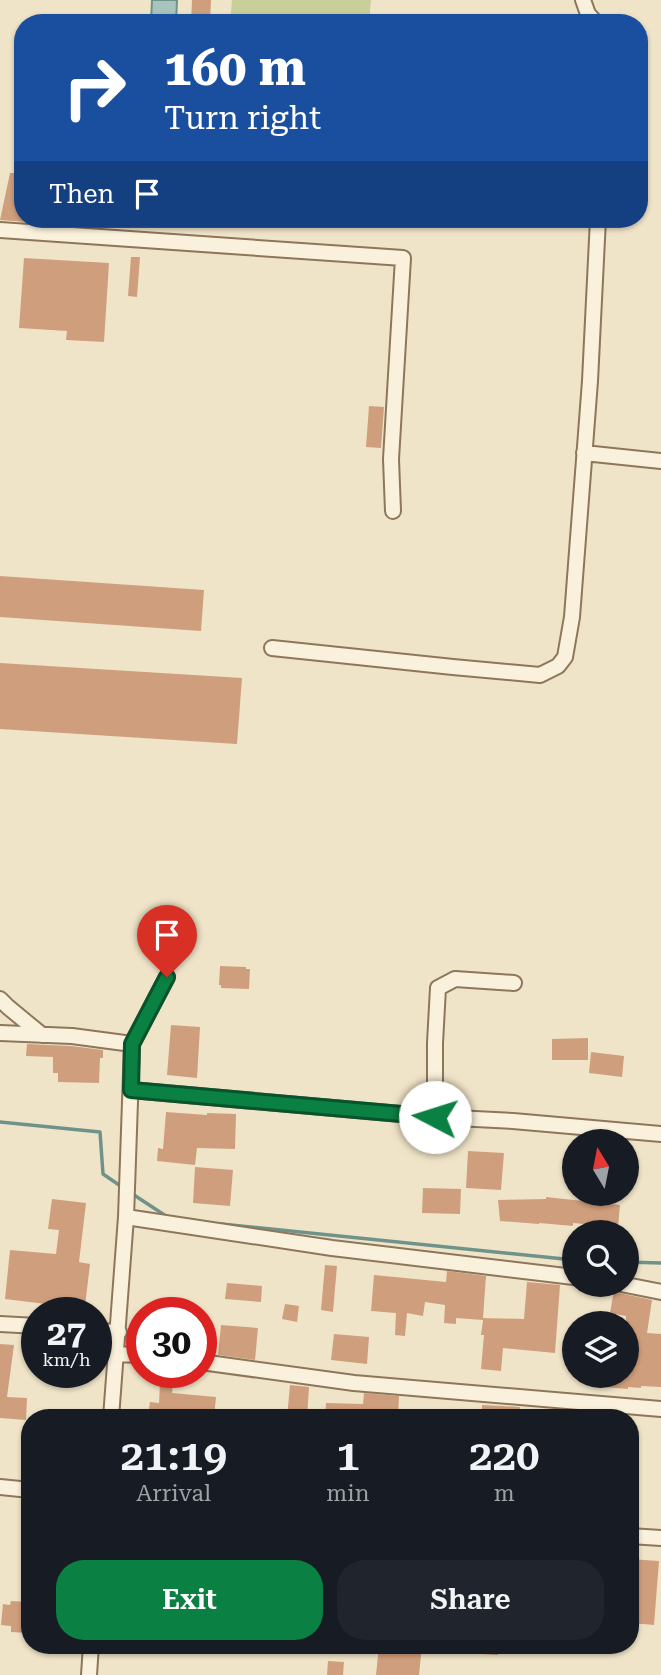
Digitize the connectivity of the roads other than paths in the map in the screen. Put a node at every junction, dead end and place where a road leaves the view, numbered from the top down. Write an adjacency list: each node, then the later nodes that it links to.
1 (597, 228): 3 (street)
2 (0, 230): 5 (street)
3 (584, 453): 4 (street); 6 (street)
4 (661, 461)
5 (393, 511)
6 (272, 648)
7 (167, 977): 12 (street)
8 (514, 983): 14 (street)
9 (0, 999): 11 (street)
10 (0, 1033): 11 (street)
11 (42, 1035): 12 (street)
12 (132, 1044): 13 (street)
13 (131, 1090): 14 (street); 16 (street)
14 (435, 1117): 15 (street)
15 (661, 1134)
16 (126, 1217): 17 (street); 23 (street)
17 (562, 1276)
18 (639, 1288): 19 (street)
19 (661, 1292)
20 (0, 1324): 21 (street)
21 (21, 1325)
22 (112, 1332): 23 (street)
23 (118, 1332): 24 (street)
24 (116, 1354): 25 (street); 27 (street)
25 (126, 1354)
26 (217, 1364): 28 (street)
27 (112, 1409)
28 (661, 1409)
29 (0, 1487): 30 (street)
30 (21, 1489)
31 (639, 1537): 32 (street)
32 (661, 1538)
33 (90, 1654): 34 (street)
34 (89, 1675)

